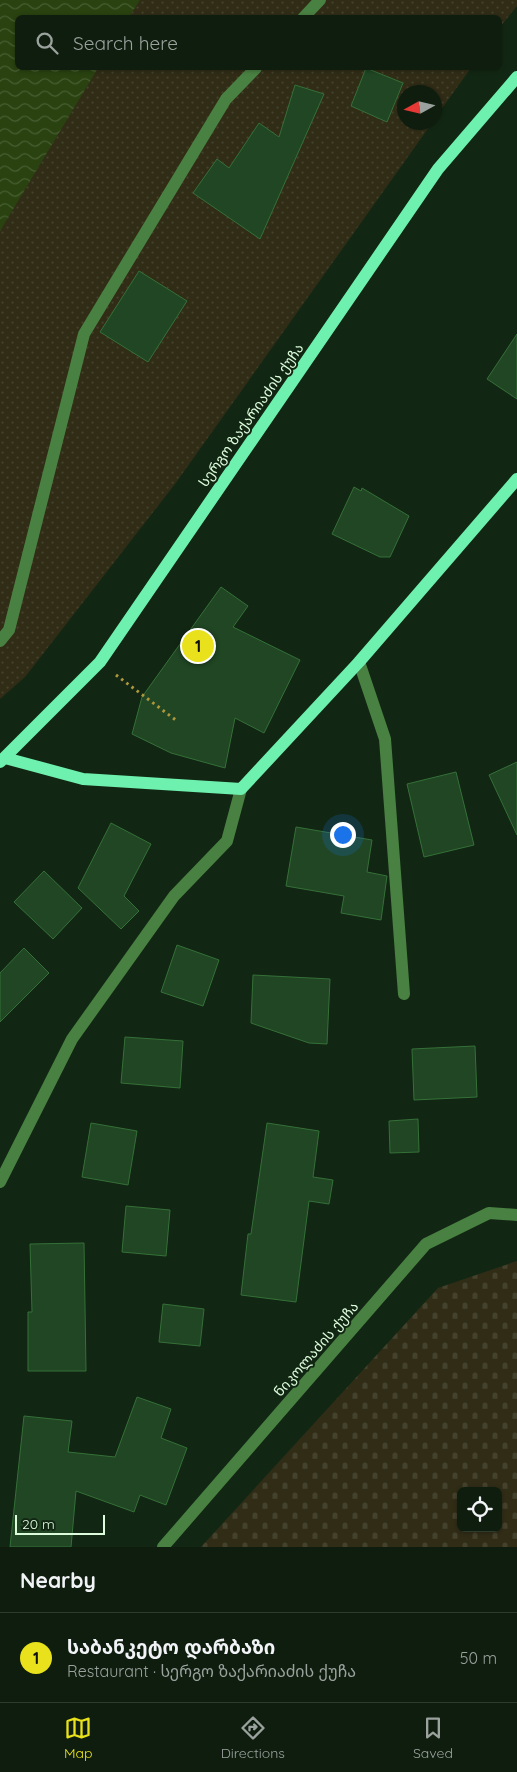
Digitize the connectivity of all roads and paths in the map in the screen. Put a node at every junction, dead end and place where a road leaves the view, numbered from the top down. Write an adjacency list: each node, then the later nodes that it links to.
1 (320, 0): 2 (street)
2 (306, 15)
3 (254, 70): 6 (street)
4 (517, 78): 10 (main road, სერგო ზაქარიაძის ქუჩა)
5 (517, 479): 7 (main road)
6 (0, 641)
7 (359, 662): 11 (main road); 12 (street)
8 (136, 691): 9 (path)
9 (177, 721)
10 (3, 760): 11 (main road)
11 (242, 789): 13 (street)
12 (404, 994)
13 (0, 1182)
14 (517, 1215): 15 (street, ნიკოლაძის ქუჩა)
15 (163, 1547)

